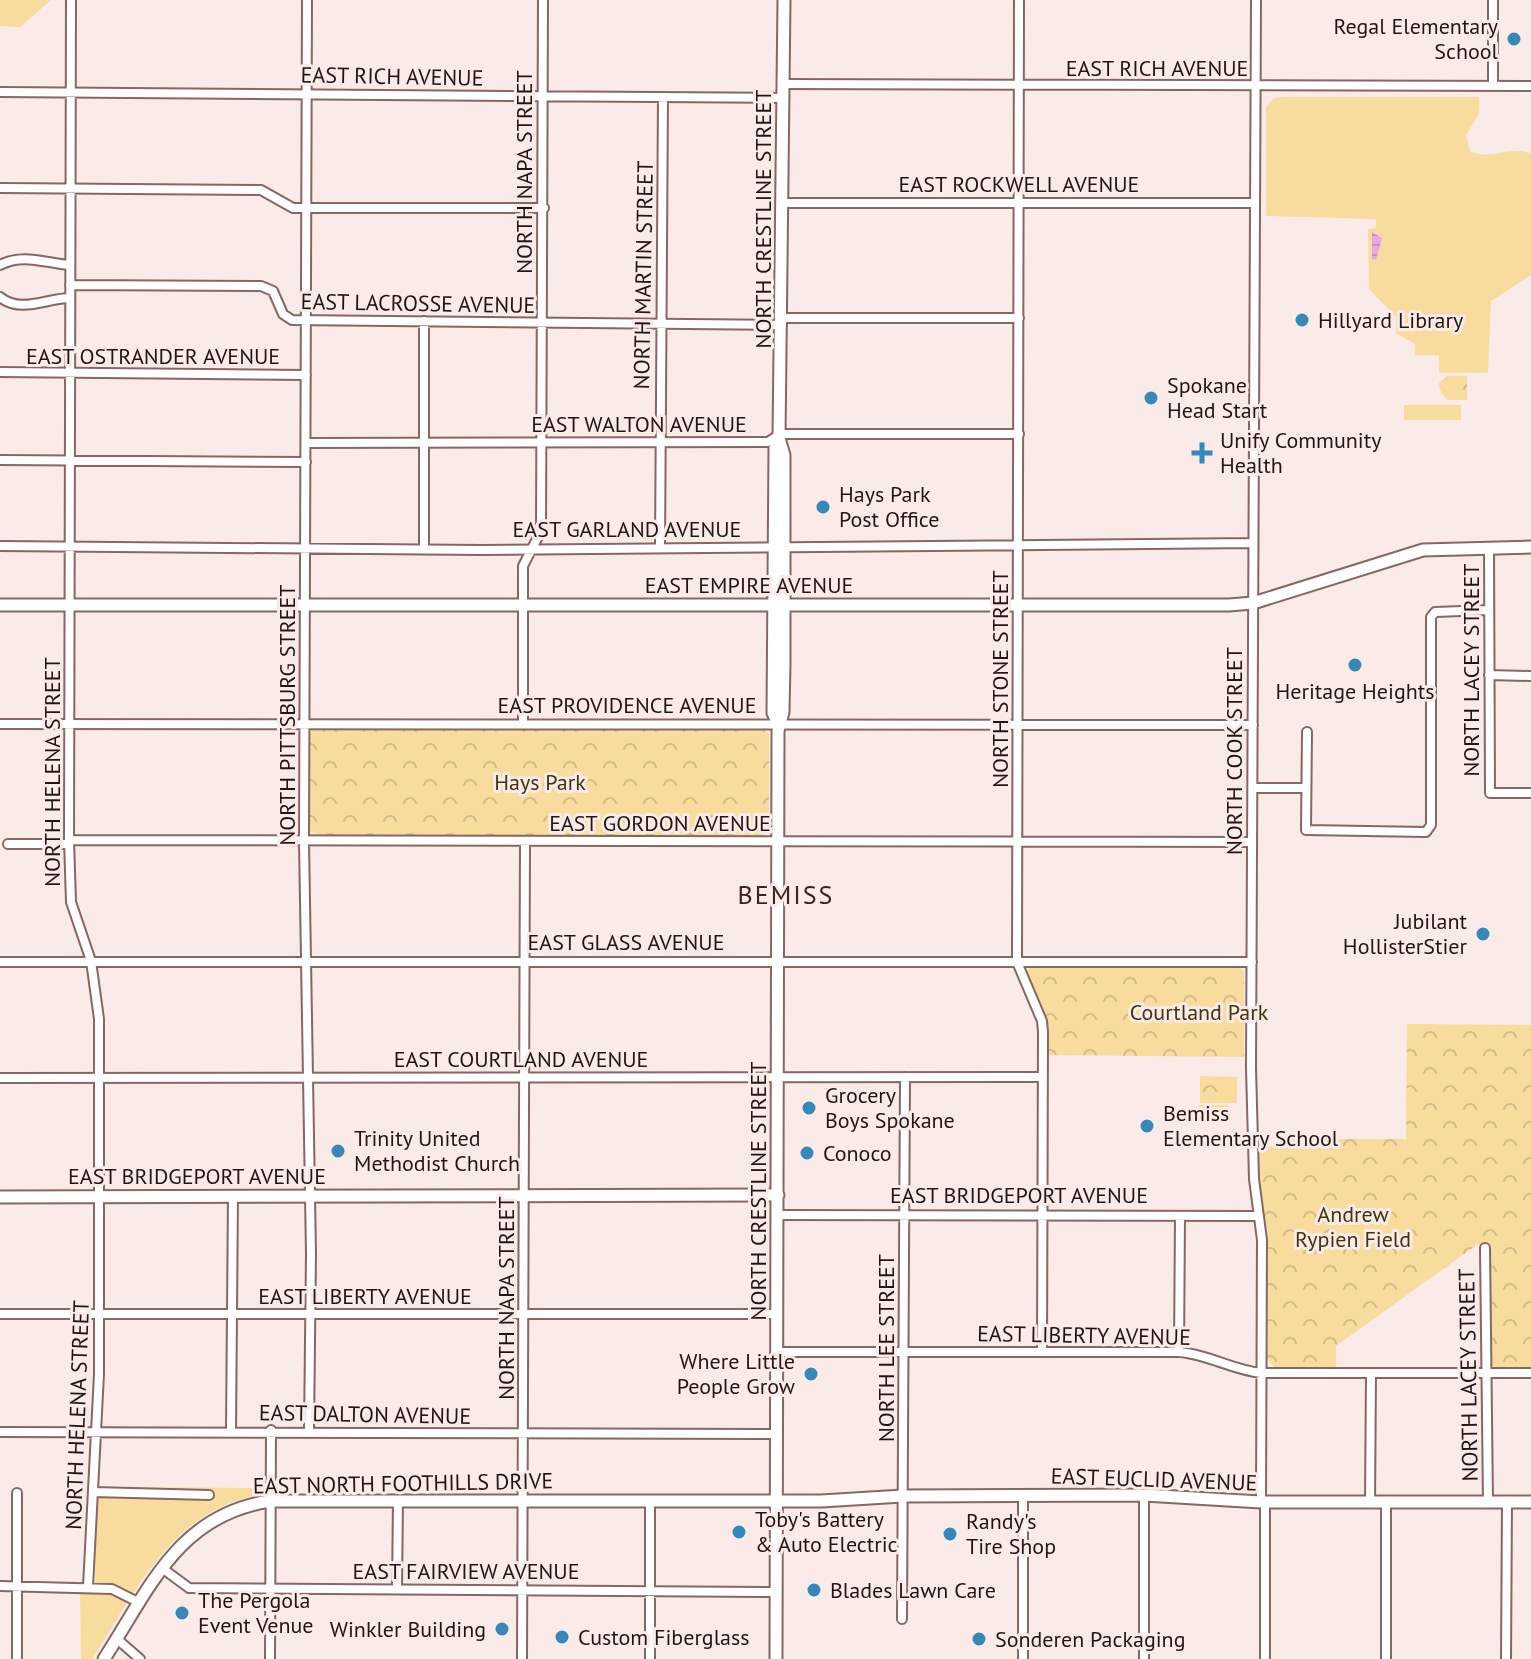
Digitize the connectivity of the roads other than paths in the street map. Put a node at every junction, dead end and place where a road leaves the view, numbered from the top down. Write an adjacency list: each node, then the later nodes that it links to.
1 (71, 0): 14 (street, NORTH HELENA STREET)
2 (307, 0): 15 (street, NORTH PITTSBURG STREET)
3 (543, 0): 16 (street, NORTH NAPA STREET)
4 (784, 0): 8 (main road, NORTH CRESTLINE STREET)
5 (1019, 0): 9 (street, NORTH STONE STREET)
6 (1256, 0): 10 (street, NORTH COOK STREET)
7 (1493, 0): 11 (street)
8 (784, 84): 9 (street, EAST RICH AVENUE); 18 (main road, NORTH CRESTLINE STREET)
9 (1019, 85): 10 (street, EAST RICH AVENUE); 21 (street, NORTH STONE STREET)
10 (1256, 86): 11 (street, EAST RICH AVENUE); 23 (street, NORTH COOK STREET)
11 (1493, 86): 12 (street, EAST RICH AVENUE)
12 (1531, 86)
13 (0, 92): 14 (street, EAST RICH AVENUE)
14 (71, 93): 15 (street, EAST RICH AVENUE); 20 (street, NORTH HELENA STREET)
15 (306, 94): 16 (street, EAST RICH AVENUE); 24 (street, NORTH PITTSBURG STREET)
16 (541, 96): 17 (street, EAST RICH AVENUE); 25 (street, NORTH NAPA STREET)
17 (663, 97): 18 (street, EAST RICH AVENUE); 36 (street, NORTH MARTIN STREET)
18 (783, 98): 22 (main road, NORTH CRESTLINE STREET)
19 (0, 188): 20 (street)
20 (70, 189): 24 (street); 27 (street, NORTH HELENA STREET)
21 (1020, 201): 22 (street, EAST ROCKWELL AVENUE); 23 (street, EAST ROCKWELL AVENUE); 31 (street, NORTH STONE STREET)
22 (783, 203): 34 (main road, NORTH CRESTLINE STREET)
23 (1255, 203): 49 (street, NORTH COOK STREET)
24 (307, 208): 25 (street); 32 (street, NORTH PITTSBURG STREET)
25 (544, 208): 35 (street, NORTH NAPA STREET)
26 (0, 265): 27 (street)
27 (69, 265): 28 (street, NORTH HELENA STREET)
28 (70, 285): 30 (street, NORTH HELENA STREET); 32 (street, EAST LACROSSE AVENUE)
29 (0, 297): 30 (street)
30 (70, 298): 38 (street, NORTH HELENA STREET)
31 (1019, 318): 34 (street, EAST LACROSSE AVENUE); 40 (street, NORTH STONE STREET)
32 (306, 321): 33 (street, EAST LACROSSE AVENUE); 39 (street, NORTH PITTSBURG STREET)
33 (424, 321): 35 (street, EAST LACROSSE AVENUE); 44 (street)
34 (782, 322): 36 (street, EAST LACROSSE AVENUE); 41 (main road, NORTH CRESTLINE STREET)
35 (543, 323): 36 (street, EAST LACROSSE AVENUE); 45 (street, NORTH NAPA STREET)
36 (660, 325): 42 (street, NORTH MARTIN STREET)
37 (0, 372): 38 (street, EAST OSTRANDER AVENUE)
38 (71, 373): 39 (street, EAST OSTRANDER AVENUE); 47 (street, NORTH HELENA STREET)
39 (306, 375): 43 (street, NORTH PITTSBURG STREET)
40 (1019, 434): 41 (street, EAST WALTON AVENUE); 50 (street, NORTH STONE STREET)
41 (780, 436): 42 (street, EAST WALTON AVENUE); 53 (main road, NORTH CRESTLINE STREET)
42 (659, 441): 45 (street, EAST WALTON AVENUE); 56 (street, NORTH MARTIN STREET)
43 (306, 443): 44 (street, EAST WALTON AVENUE); 48 (street, NORTH PITTSBURG STREET)
44 (425, 443): 45 (street, EAST WALTON AVENUE); 58 (street)
45 (542, 443): 59 (street, NORTH NAPA STREET)
46 (0, 460): 47 (street)
47 (71, 461): 48 (street); 52 (street, NORTH HELENA STREET)
48 (306, 462): 57 (street, NORTH PITTSBURG STREET)
49 (1253, 543): 50 (street, EAST GARLAND AVENUE); 60 (street, NORTH COOK STREET)
50 (1019, 545): 53 (street, EAST GARLAND AVENUE); 66 (street, NORTH STONE STREET)
51 (0, 546): 52 (street, EAST GARLAND AVENUE)
52 (71, 546): 57 (street, EAST GARLAND AVENUE); 62 (street, NORTH HELENA STREET)
53 (779, 547): 56 (street, EAST GARLAND AVENUE); 65 (main road, NORTH CRESTLINE STREET)
54 (1489, 547): 55 (main road); 60 (main road, EAST EMPIRE AVENUE); 67 (street, NORTH LACEY STREET)
55 (1531, 547)
56 (660, 548): 59 (street, EAST GARLAND AVENUE)
57 (305, 549): 58 (street, EAST GARLAND AVENUE); 63 (street, NORTH PITTSBURG STREET)
58 (424, 549): 59 (street, EAST GARLAND AVENUE)
59 (532, 549): 64 (street, NORTH NAPA STREET)
60 (1253, 603): 66 (main road, EAST EMPIRE AVENUE); 76 (street, NORTH COOK STREET)
61 (0, 605): 62 (main road, EAST EMPIRE AVENUE)
62 (70, 605): 63 (main road, EAST EMPIRE AVENUE); 73 (street, NORTH HELENA STREET)
63 (306, 605): 64 (main road, EAST EMPIRE AVENUE); 70 (street, NORTH PITTSBURG STREET)
64 (523, 605): 65 (main road, EAST EMPIRE AVENUE); 71 (street, NORTH NAPA STREET)
65 (779, 605): 66 (main road, EAST EMPIRE AVENUE); 74 (main road, NORTH CRESTLINE STREET)
66 (1017, 605): 75 (street, NORTH STONE STREET)
67 (1489, 610): 68 (street, NORTH LACEY STREET); 79 (street)
68 (1489, 675): 69 (street); 80 (street, NORTH LACEY STREET)
69 (1531, 676)
70 (305, 723): 71 (street, EAST PROVIDENCE AVENUE); 73 (street, EAST PROVIDENCE AVENUE); 83 (street, NORTH PITTSBURG STREET)
71 (523, 723): 74 (street, EAST PROVIDENCE AVENUE)
72 (0, 724): 73 (street, EAST PROVIDENCE AVENUE)
73 (70, 724): 82 (street, NORTH HELENA STREET)
74 (778, 724): 75 (street, EAST PROVIDENCE AVENUE); 84 (main road, NORTH CRESTLINE STREET)
75 (1018, 725): 76 (street, EAST PROVIDENCE AVENUE); 85 (street, NORTH STONE STREET)
76 (1253, 725): 78 (street, NORTH COOK STREET)
77 (1307, 732): 79 (street)
78 (1253, 788): 79 (street); 86 (street, NORTH COOK STREET)
79 (1306, 788)
80 (1531, 793)
81 (525, 841): 83 (street, EAST GORDON AVENUE); 84 (street, EAST GORDON AVENUE); 89 (street, NORTH NAPA STREET)
82 (69, 842): 83 (street, EAST GORDON AVENUE); 87 (street, EAST GORDON AVENUE); 91 (street, NORTH HELENA STREET)
83 (304, 842): 88 (street, NORTH PITTSBURG STREET)
84 (778, 842): 85 (street, EAST GORDON AVENUE); 90 (main road, NORTH CRESTLINE STREET)
85 (1017, 842): 86 (street, EAST GORDON AVENUE); 93 (street, NORTH STONE STREET)
86 (1252, 842): 94 (street, NORTH COOK STREET)
87 (8, 844)
88 (304, 960): 89 (street, EAST GLASS AVENUE); 91 (street, EAST GLASS AVENUE); 96 (street, NORTH PITTSBURG STREET)
89 (523, 960): 90 (street, EAST GLASS AVENUE); 97 (street, NORTH NAPA STREET)
90 (778, 960): 93 (street, EAST GLASS AVENUE); 98 (main road, NORTH CRESTLINE STREET)
91 (91, 961): 92 (street, EAST GLASS AVENUE); 95 (street, NORTH HELENA STREET)
92 (0, 962)
93 (1017, 962): 94 (street, EAST GLASS AVENUE); 100 (street, NORTH STONE STREET)
94 (1252, 962): 112 (street, NORTH COOK STREET)
95 (99, 1077): 96 (street, EAST COURTLAND AVENUE); 101 (street, EAST COURTLAND AVENUE); 102 (street, NORTH HELENA STREET)
96 (306, 1077): 97 (street, EAST COURTLAND AVENUE); 104 (street, NORTH PITTSBURG STREET)
97 (523, 1077): 98 (street, EAST COURTLAND AVENUE); 105 (street, NORTH NAPA STREET)
98 (778, 1077): 99 (street, EAST COURTLAND AVENUE); 106 (main road, NORTH CRESTLINE STREET)
99 (905, 1077): 100 (street, EAST COURTLAND AVENUE); 109 (street, NORTH LEE STREET)
100 (1042, 1077): 110 (street, NORTH STONE STREET)
101 (0, 1078)
102 (99, 1195): 103 (main road, EAST BRIDGEPORT AVENUE); 107 (main road, EAST BRIDGEPORT AVENUE); 115 (street, NORTH HELENA STREET)
103 (233, 1195): 104 (main road, EAST BRIDGEPORT AVENUE); 119 (street)
104 (308, 1195): 105 (main road, EAST BRIDGEPORT AVENUE); 116 (street, NORTH PITTSBURG STREET)
105 (523, 1195): 106 (main road, EAST BRIDGEPORT AVENUE); 117 (street, NORTH NAPA STREET)
106 (778, 1195): 108 (main road, NORTH CRESTLINE STREET)
107 (0, 1197)
108 (778, 1215): 109 (street, EAST BRIDGEPORT AVENUE); 118 (main road, NORTH CRESTLINE STREET)
109 (904, 1215): 110 (street, EAST BRIDGEPORT AVENUE); 123 (street, NORTH LEE STREET)
110 (1042, 1215): 111 (street, EAST BRIDGEPORT AVENUE); 121 (street, NORTH STONE STREET)
111 (1180, 1216): 112 (street, EAST BRIDGEPORT AVENUE); 122 (street)
112 (1259, 1216): 124 (street, NORTH COOK STREET)
113 (1485, 1248): 125 (street, NORTH LACEY STREET)
114 (0, 1314): 115 (street, EAST LIBERTY AVENUE)
115 (99, 1314): 119 (street, EAST LIBERTY AVENUE); 129 (street, NORTH HELENA STREET)
116 (310, 1314): 117 (street, EAST LIBERTY AVENUE); 119 (street, EAST LIBERTY AVENUE); 131 (street, NORTH PITTSBURG STREET)
117 (523, 1314): 118 (street, EAST LIBERTY AVENUE); 133 (street, NORTH NAPA STREET)
118 (778, 1314): 120 (main road, NORTH CRESTLINE STREET)
119 (231, 1315): 130 (street)
120 (778, 1352): 123 (street, EAST LIBERTY AVENUE); 134 (main road, NORTH CRESTLINE STREET)
121 (1042, 1352): 122 (street, EAST LIBERTY AVENUE); 123 (street, EAST LIBERTY AVENUE)
122 (1179, 1352): 124 (street, EAST LIBERTY AVENUE)
123 (904, 1353): 140 (street, NORTH LEE STREET)
124 (1261, 1373): 127 (street, EAST LIBERTY AVENUE); 146 (street, NORTH COOK STREET)
125 (1487, 1373): 126 (street, EAST LIBERTY AVENUE); 127 (street, EAST LIBERTY AVENUE); 147 (street, NORTH LACEY STREET)
126 (1531, 1373)
127 (1371, 1374): 150 (street)
128 (271, 1430): 130 (street, EAST DALTON AVENUE); 131 (street, EAST DALTON AVENUE); 143 (street)
129 (97, 1431): 130 (street, EAST DALTON AVENUE); 132 (street, EAST DALTON AVENUE); 135 (street, NORTH HELENA STREET)
130 (231, 1431)
131 (309, 1431): 133 (street, EAST DALTON AVENUE)
132 (0, 1432)
133 (525, 1434): 134 (street, EAST DALTON AVENUE); 144 (street, NORTH NAPA STREET)
134 (777, 1434): 145 (main road, NORTH CRESTLINE STREET)
135 (93, 1492): 137 (street); 155 (street, NORTH HELENA STREET)
136 (17, 1493): 153 (street)
137 (209, 1495)
138 (1023, 1495): 139 (main road, EAST EUCLID AVENUE); 140 (main road, EAST EUCLID AVENUE); 171 (street)
139 (1144, 1495): 146 (main road, EAST EUCLID AVENUE); 172 (street)
140 (903, 1496): 145 (main road, EAST EUCLID AVENUE); 162 (street, NORTH LEE STREET)
141 (398, 1500): 143 (main road, EAST NORTH FOOTHILLS DRIVE); 144 (main road, EAST NORTH FOOTHILLS DRIVE); 157 (street)
142 (650, 1500): 144 (main road, EAST NORTH FOOTHILLS DRIVE); 145 (main road, EAST NORTH FOOTHILLS DRIVE); 159 (street)
143 (270, 1501): 152 (main road, EAST NORTH FOOTHILLS DRIVE); 156 (street)
144 (524, 1501): 158 (street, NORTH NAPA STREET)
145 (776, 1501): 160 (main road, NORTH CRESTLINE STREET)
146 (1263, 1502): 150 (main road, EAST EUCLID AVENUE); 173 (street, NORTH COOK STREET)
147 (1488, 1502): 148 (main road, EAST EUCLID AVENUE); 151 (main road, EAST EUCLID AVENUE)
148 (1507, 1502): 149 (main road, EAST EUCLID AVENUE); 175 (street, NORTH LACEY STREET)
149 (1531, 1502)
150 (1370, 1503): 151 (main road, EAST EUCLID AVENUE)
151 (1386, 1503): 174 (street)
152 (162, 1568): 156 (street, EAST FAIRVIEW AVENUE); 161 (main road, EAST NORTH FOOTHILLS DRIVE)
153 (18, 1585): 154 (street); 155 (street); 164 (street)
154 (0, 1586)
155 (88, 1587): 161 (street)
156 (270, 1588): 157 (street, EAST FAIRVIEW AVENUE); 167 (street)
157 (397, 1588): 158 (street, EAST FAIRVIEW AVENUE)
158 (523, 1589): 159 (street, EAST FAIRVIEW AVENUE); 168 (street, NORTH NAPA STREET)
159 (650, 1591): 160 (street, EAST FAIRVIEW AVENUE); 169 (street)
160 (776, 1592): 170 (main road, NORTH CRESTLINE STREET)
161 (140, 1603): 163 (main road, EAST NORTH FOOTHILLS DRIVE)
162 (902, 1619)
163 (117, 1639): 165 (main road, EAST NORTH FOOTHILLS DRIVE); 166 (street)
164 (17, 1659)
165 (104, 1659)
166 (140, 1659)
167 (270, 1659)
168 (522, 1659)
169 (650, 1659)
170 (776, 1659)
171 (1023, 1659)
172 (1144, 1659)
173 (1265, 1659)
174 (1386, 1659)
175 (1506, 1659)

